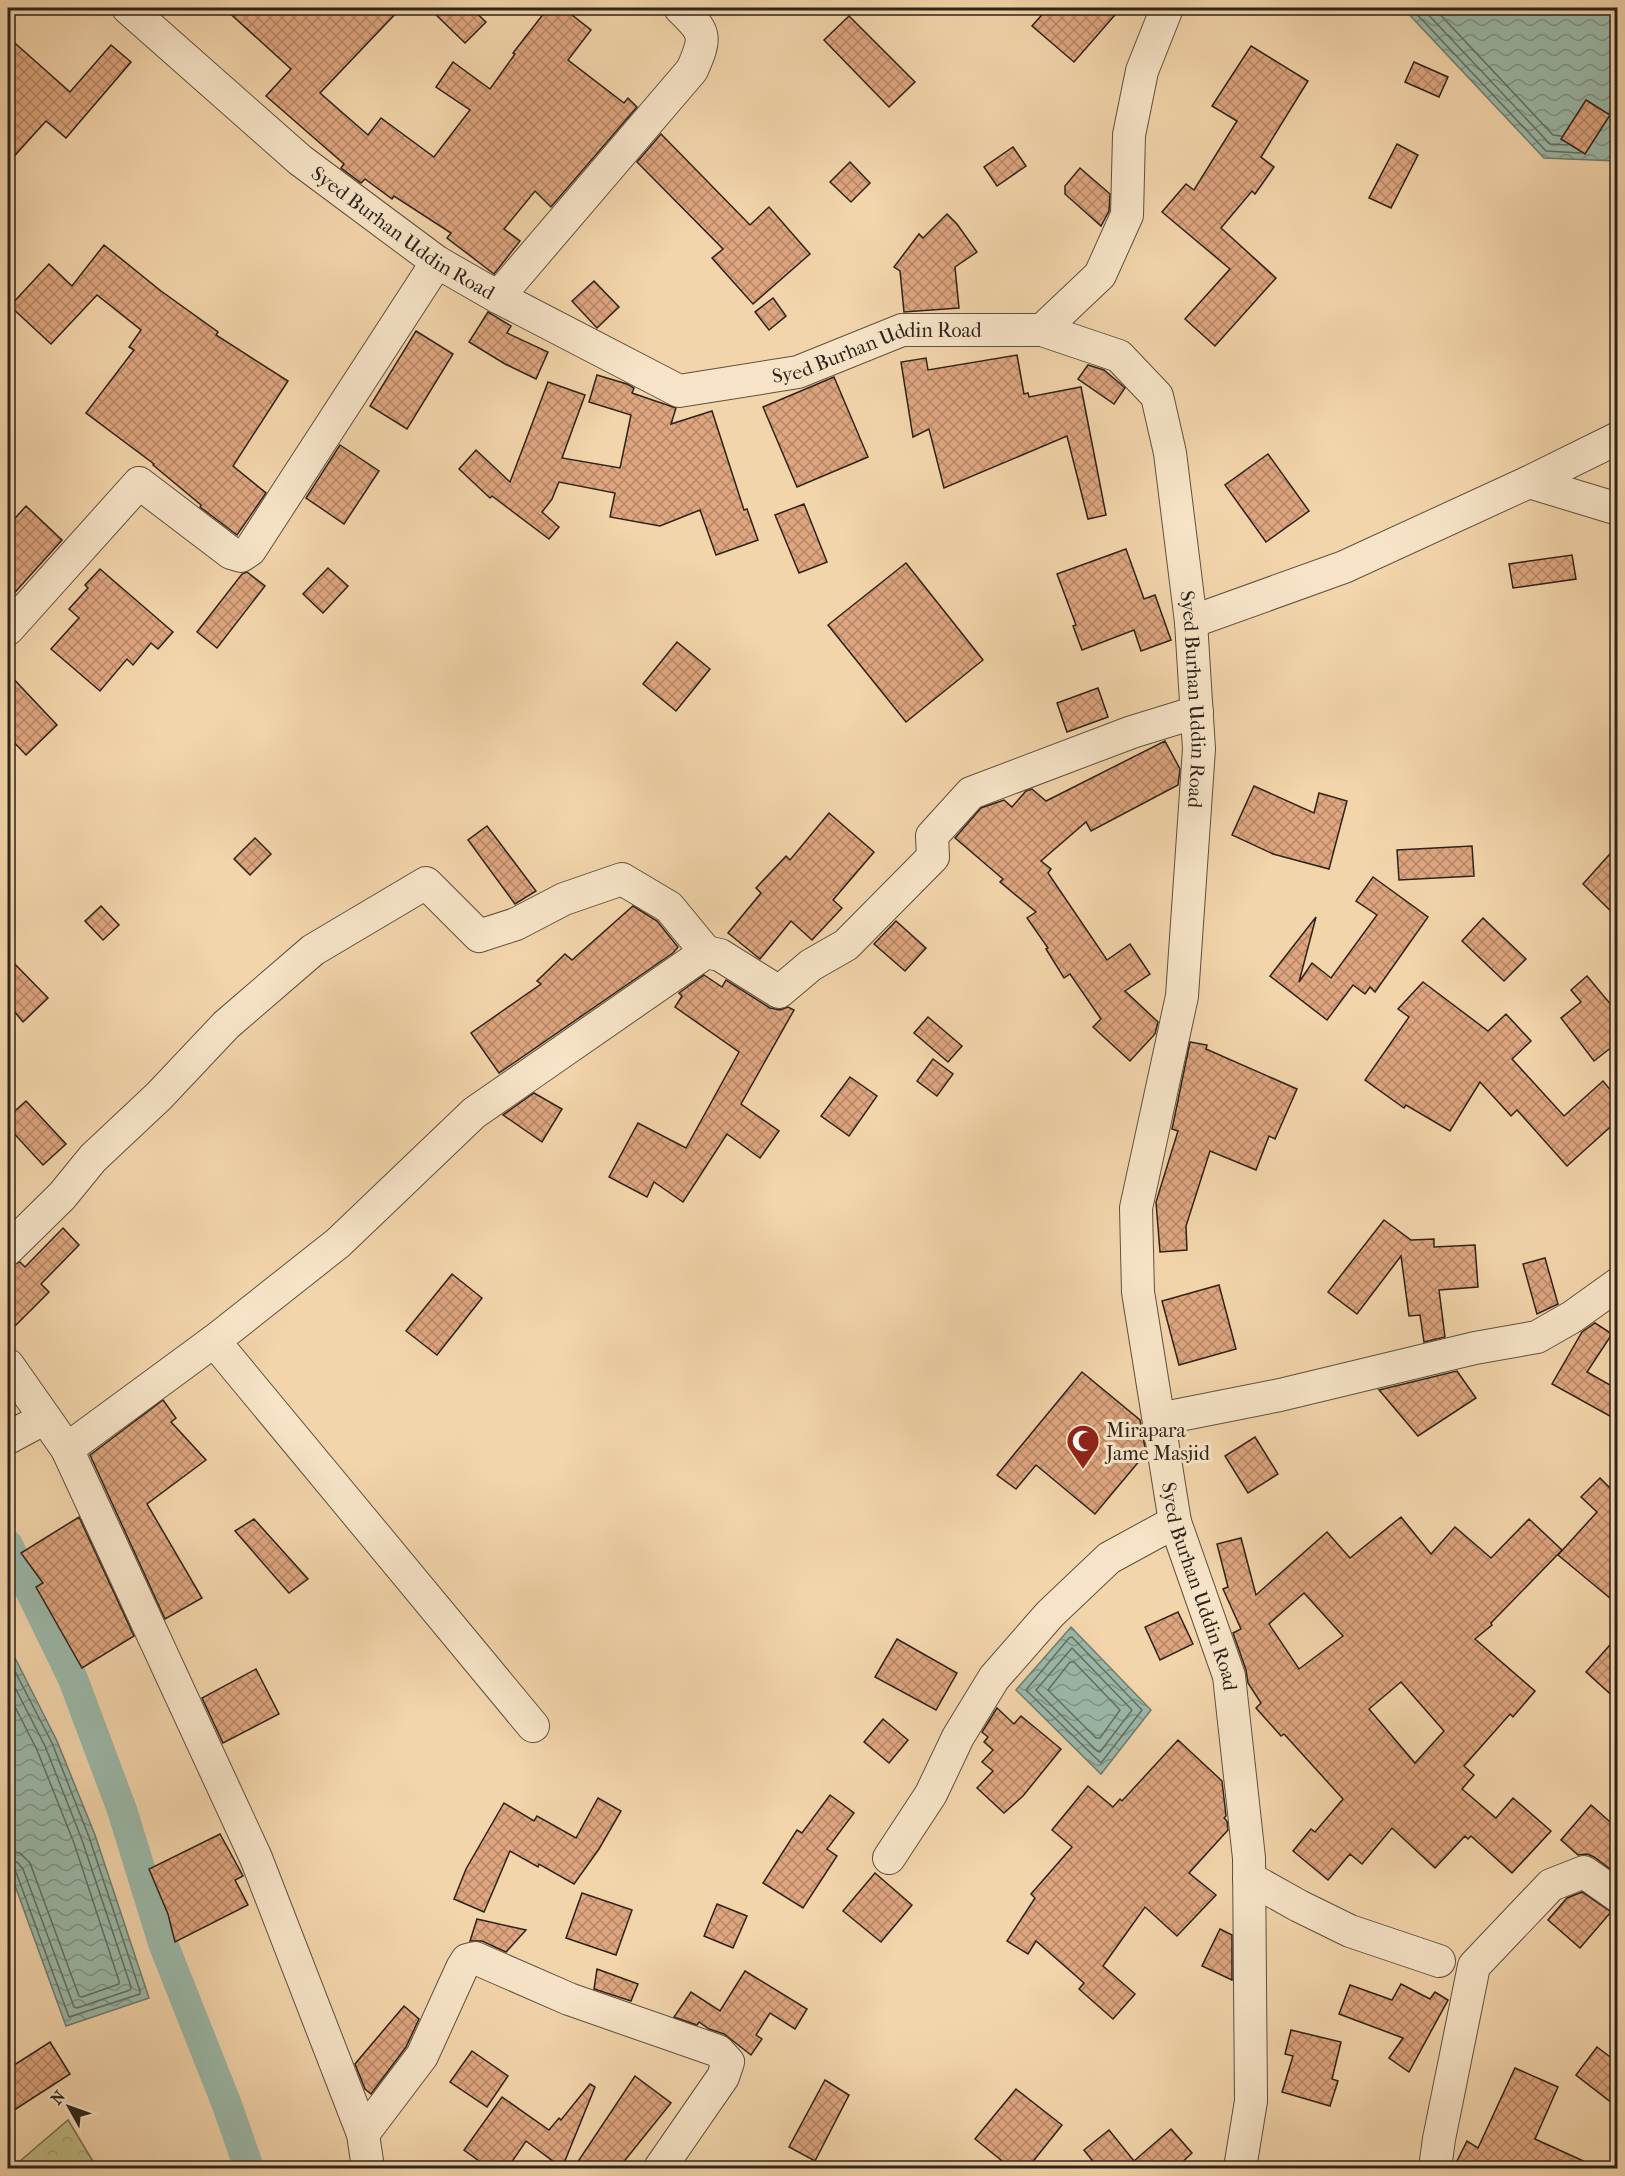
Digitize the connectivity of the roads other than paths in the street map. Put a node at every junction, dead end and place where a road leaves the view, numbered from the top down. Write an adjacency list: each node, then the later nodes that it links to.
1 (128, 8): 4 (street, Syed Burhan Uddin Road)
2 (680, 8): 5 (street)
3 (1167, 8): 6 (street)
4 (437, 262): 5 (street, Syed Burhan Uddin Road); 11 (street)
5 (498, 297): 6 (street, Syed Burhan Uddin Road)
6 (1042, 330): 10 (street, Syed Burhan Uddin Road)
7 (1617, 438): 8 (street)
8 (1529, 482): 9 (street); 10 (street)
9 (1617, 509)
10 (1191, 622): 12 (street, Syed Burhan Uddin Road)
11 (8, 629)
12 (1197, 712): 13 (street); 19 (street, Syed Burhan Uddin Road)
13 (706, 952): 14 (street); 16 (street)
14 (8, 1249)
15 (1617, 1284): 19 (street)
16 (214, 1341): 21 (street); 23 (street)
17 (8, 1365): 18 (street)
18 (45, 1418): 20 (street); 21 (street)
19 (1159, 1419): 22 (street, Syed Burhan Uddin Road)
20 (11, 1436)
21 (67, 1449): 28 (street)
22 (1175, 1522): 24 (street); 25 (street, Syed Burhan Uddin Road)
23 (533, 1726)
24 (889, 1858)
25 (1249, 1878): 27 (street); 31 (street, Syed Burhan Uddin Road)
26 (1617, 1896): 32 (street)
27 (1439, 1961)
28 (363, 2134): 29 (street); 30 (street)
29 (368, 2169)
30 (660, 2169)
31 (1240, 2169)
32 (1435, 2169)

